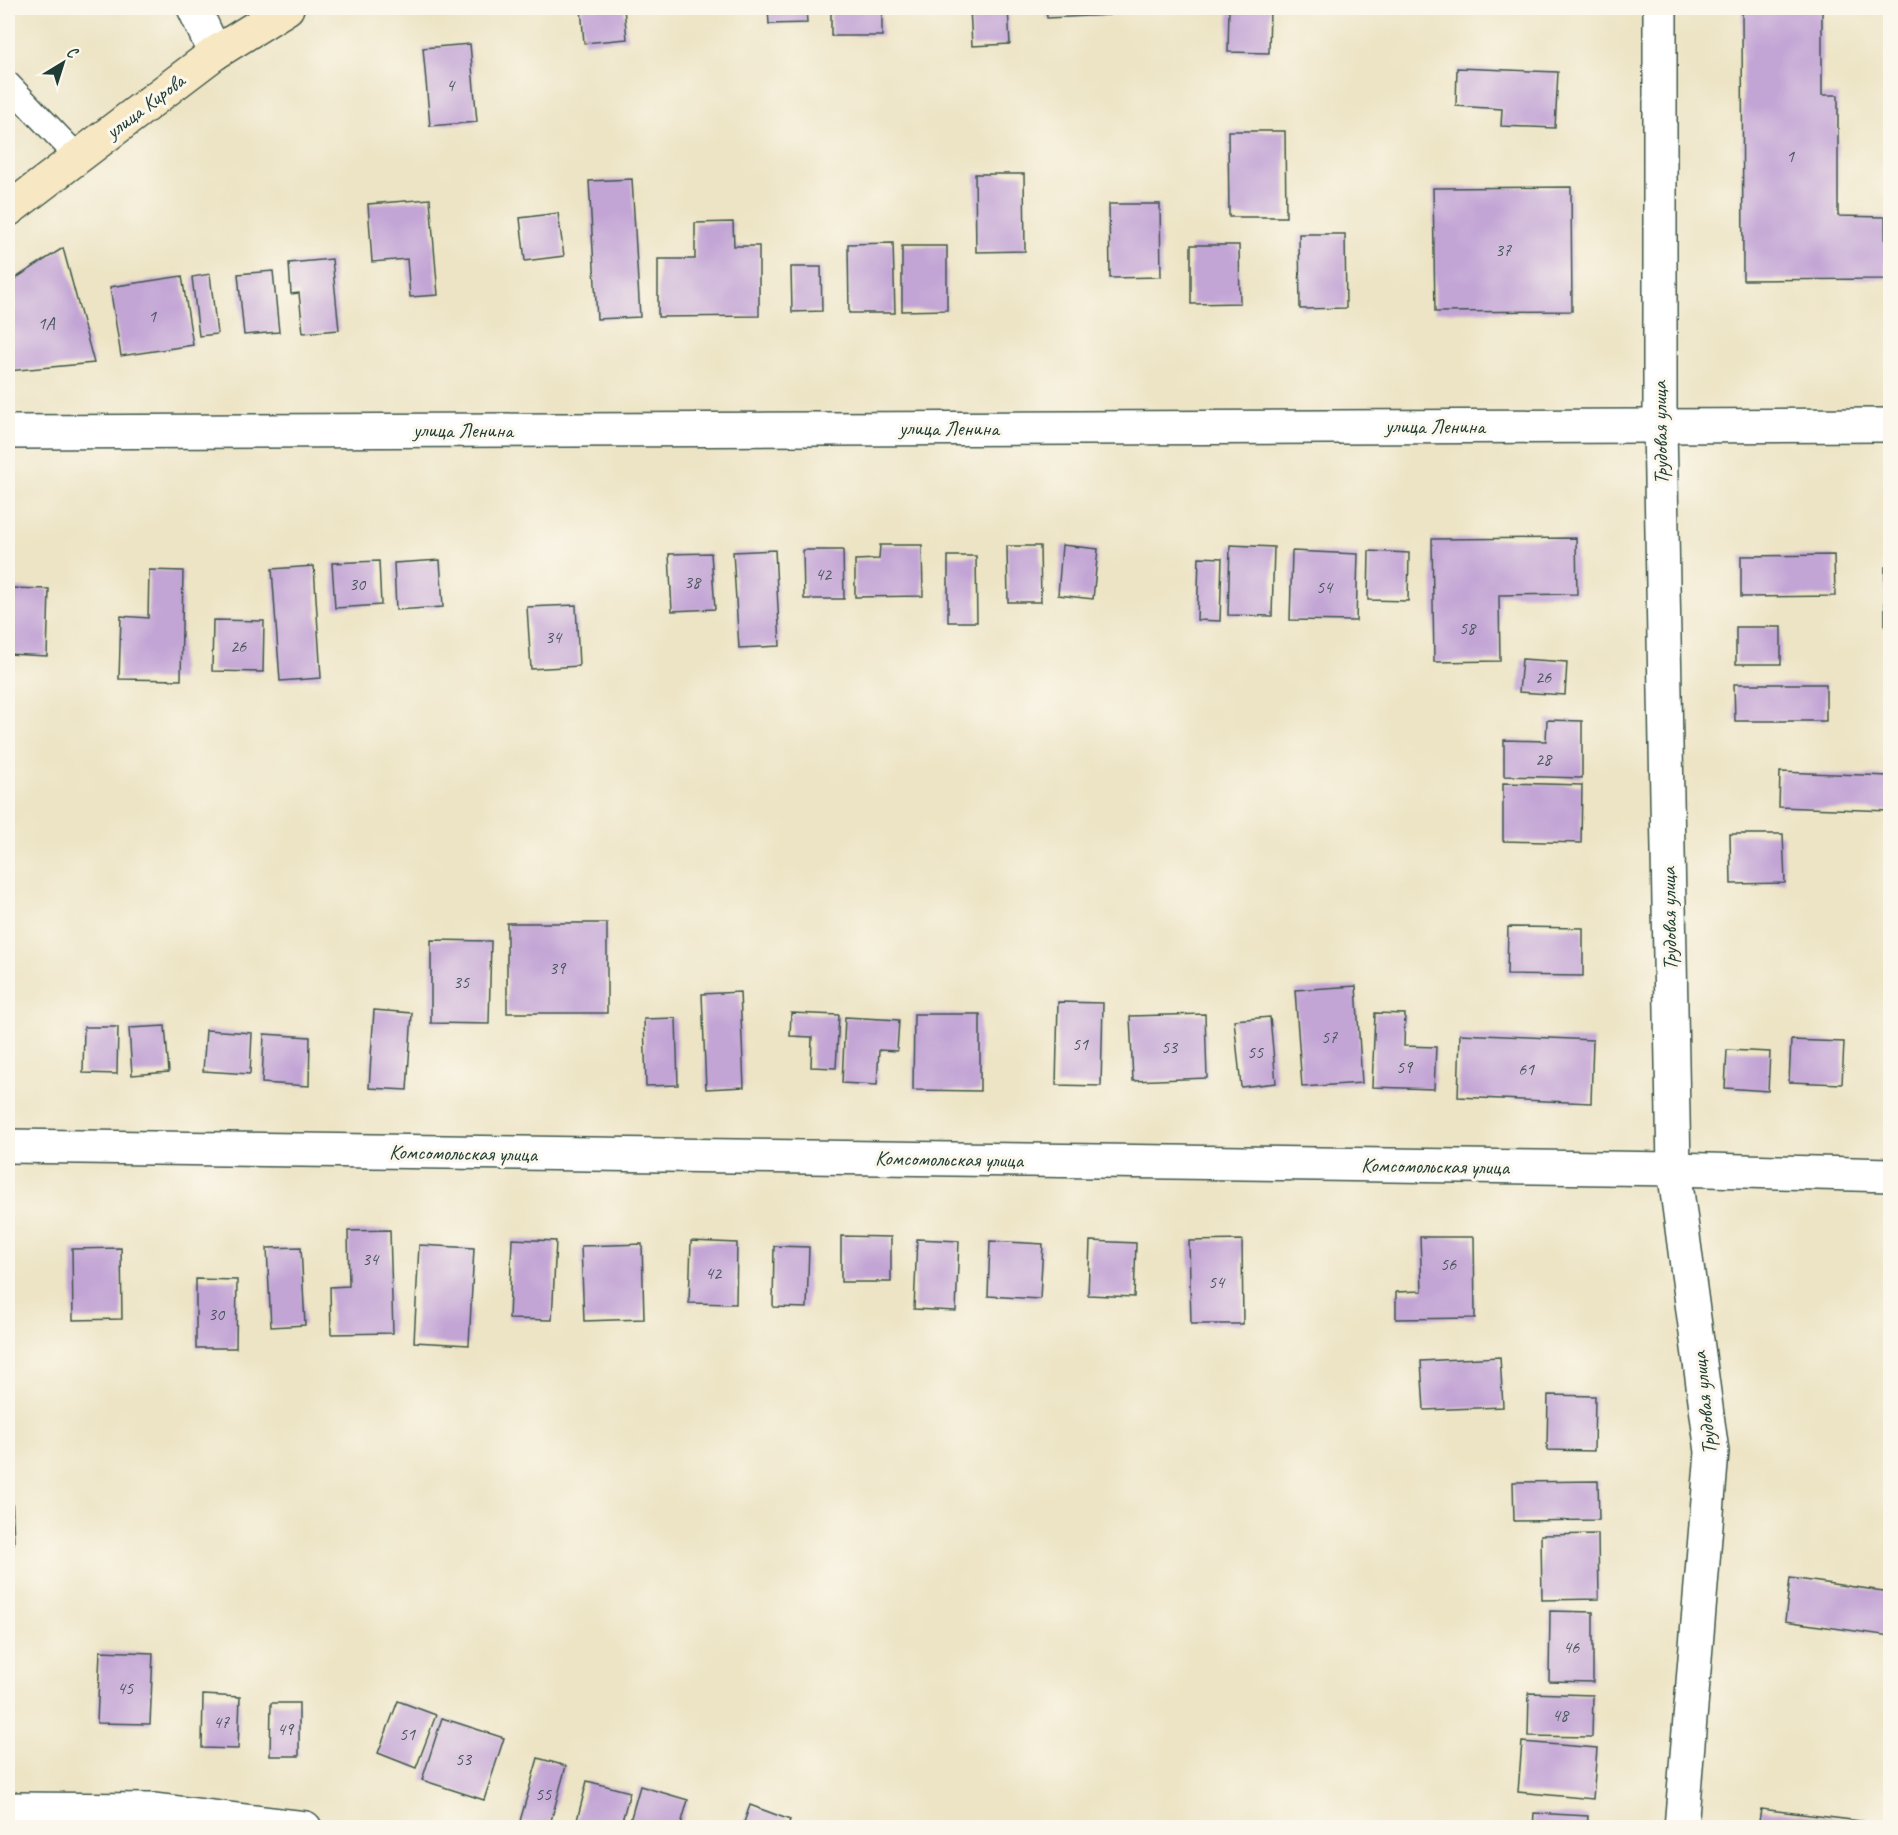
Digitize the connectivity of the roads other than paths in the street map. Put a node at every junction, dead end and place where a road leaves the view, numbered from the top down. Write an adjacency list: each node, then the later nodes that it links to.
1 (194, 8): 4 (street)
2 (287, 8): 4 (main road, улица Кирова)
3 (1660, 8): 9 (street, Трудовая улица)
4 (215, 53): 6 (main road, улица Кирова)
5 (8, 84): 6 (lane)
6 (78, 158): 7 (main road, улица Кирова)
7 (8, 210)
8 (1890, 425): 9 (street, улица Ленина)
9 (1660, 426): 10 (street, улица Ленина); 12 (street, Трудовая улица)
10 (8, 432)
11 (8, 1146): 12 (street, Комсомольская улица)
12 (1674, 1169): 13 (street, Комсомольская улица); 16 (street, Трудовая улица)
13 (1890, 1175)
14 (8, 1809): 15 (street)
15 (305, 1827)
16 (1681, 1827)

